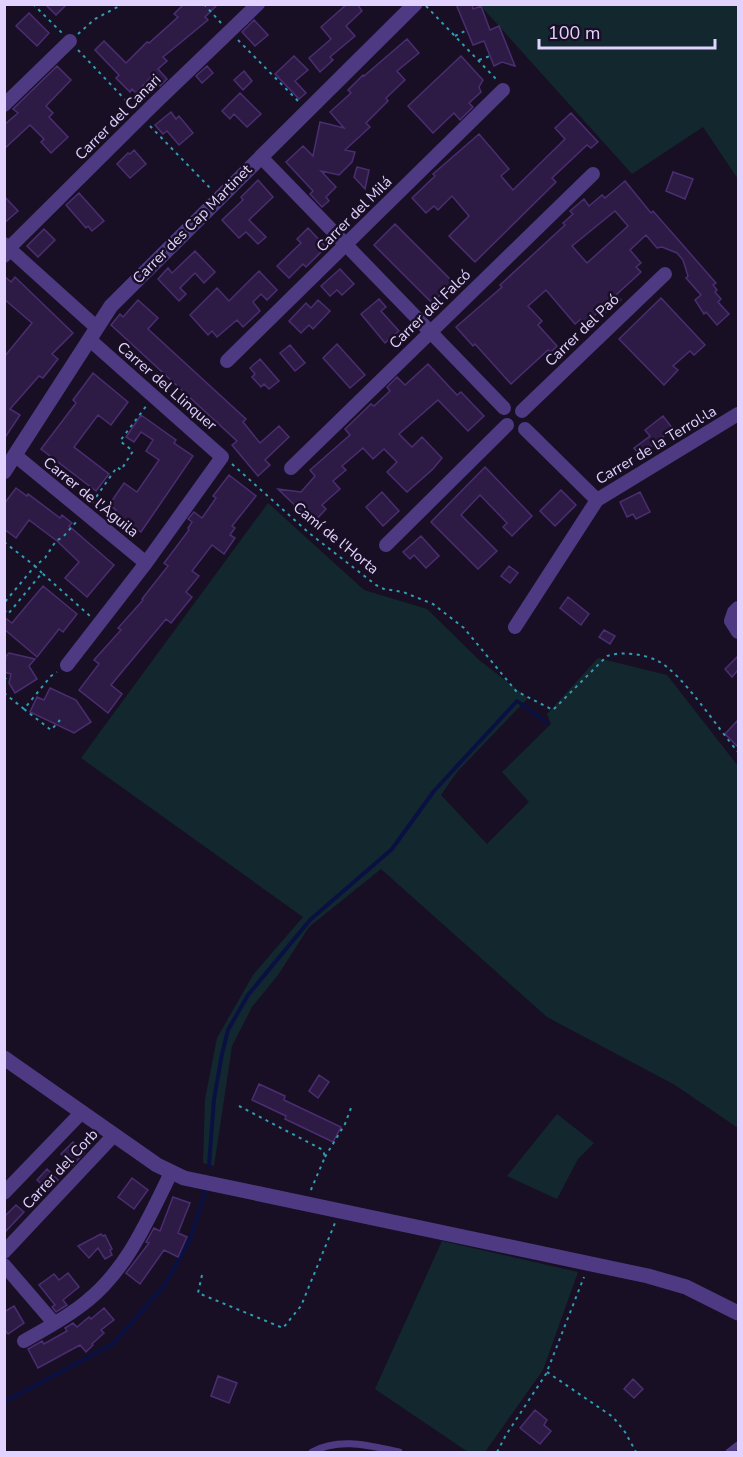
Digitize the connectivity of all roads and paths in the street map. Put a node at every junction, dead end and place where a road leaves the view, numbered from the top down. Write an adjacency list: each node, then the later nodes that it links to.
1 (33, 4): 12 (path)
2 (111, 4): 8 (path)
3 (123, 4): 8 (path)
4 (204, 4): 10 (path)
5 (258, 4): 10 (street, Carrer del Canari)
6 (415, 4): 17 (street, Carrer des Cap Martinet)
7 (425, 4): 11 (path)
8 (115, 9): 12 (path)
9 (467, 30): 11 (path)
10 (230, 32): 17 (path); 18 (street, Carrer del Canari)
11 (455, 36): 14 (path)
12 (70, 41): 16 (street); 18 (path)
13 (490, 56): 14 (path)
14 (479, 60): 15 (path)
15 (503, 90): 22 (street, Carrer del Milá)
16 (4, 105)
17 (307, 111): 19 (street, Carrer des Cap Martinet)
18 (141, 117): 21 (path); 23 (street, Carrer del Canari)
19 (261, 157): 21 (street, Carrer des Cap Martinet); 22 (street)
20 (593, 174): 25 (street, Carrer del Falcó)
21 (219, 197): 26 (street, Carrer des Cap Martinet)
22 (347, 245): 25 (street); 27 (street, Carrer del Milá)
23 (6, 250): 26 (street, Carrer del Llinquer)
24 (664, 274): 30 (street, Carrer del Paó)
25 (430, 332): 29 (street); 36 (street, Carrer del Falcó)
26 (93, 333): 28 (street, Carrer del Llinquer); 34 (street, Carrer des Cap Martinet)
27 (227, 361)
28 (154, 396): 35 (street, Carrer del Llinquer); 39 (path)
29 (504, 408): 30 (street); 32 (street)
30 (522, 411): 33 (street)
31 (738, 414): 38 (street, Carrer de la Terrol·la)
32 (507, 425): 33 (street); 41 (street)
33 (525, 429): 38 (street)
34 (16, 456): 37 (street, Carrer des Cap Martinet); 39 (street, Carrer de l'Àguila)
35 (222, 457): 42 (street); 57 (path, Camí de l'Horta)
36 (291, 468)
37 (4, 472)
38 (597, 500): 49 (street, Carrer de la Terrol·la)
39 (83, 512): 42 (street, Carrer de l'Àguila); 43 (path)
40 (4, 542): 43 (path)
41 (386, 544)
42 (146, 563): 48 (street)
43 (35, 566): 44 (path); 45 (path)
44 (42, 573): 47 (path); 48 (path)
45 (4, 603)
46 (738, 608): 50 (street)
47 (4, 610)
48 (99, 624): 51 (street)
49 (514, 627)
50 (738, 633)
51 (67, 665): 55 (path)
52 (8, 676): 53 (path)
53 (4, 680)
54 (4, 693): 55 (path)
55 (24, 708): 56 (path)
56 (60, 720)
57 (738, 752)
58 (4, 1058): 61 (street)
59 (239, 1106): 63 (path)
60 (351, 1107): 63 (path)
61 (82, 1112): 62 (street); 65 (street)
62 (114, 1135): 64 (street); 68 (street, Carrer del Corb)
63 (325, 1157): 66 (path)
64 (171, 1173): 66 (street); 73 (street)
65 (4, 1193)
66 (308, 1203): 67 (street)
67 (340, 1211): 69 (street); 71 (path)
68 (4, 1252)
69 (589, 1263): 72 (street); 75 (path)
70 (4, 1265): 73 (street)
71 (202, 1275)
72 (738, 1313)
73 (54, 1323): 74 (street)
74 (24, 1341)
75 (547, 1372): 79 (path); 80 (path)
76 (738, 1445): 81 (lane)
77 (312, 1452): 78 (lane)
78 (399, 1452)
79 (497, 1452)
80 (636, 1452)
81 (729, 1452)

